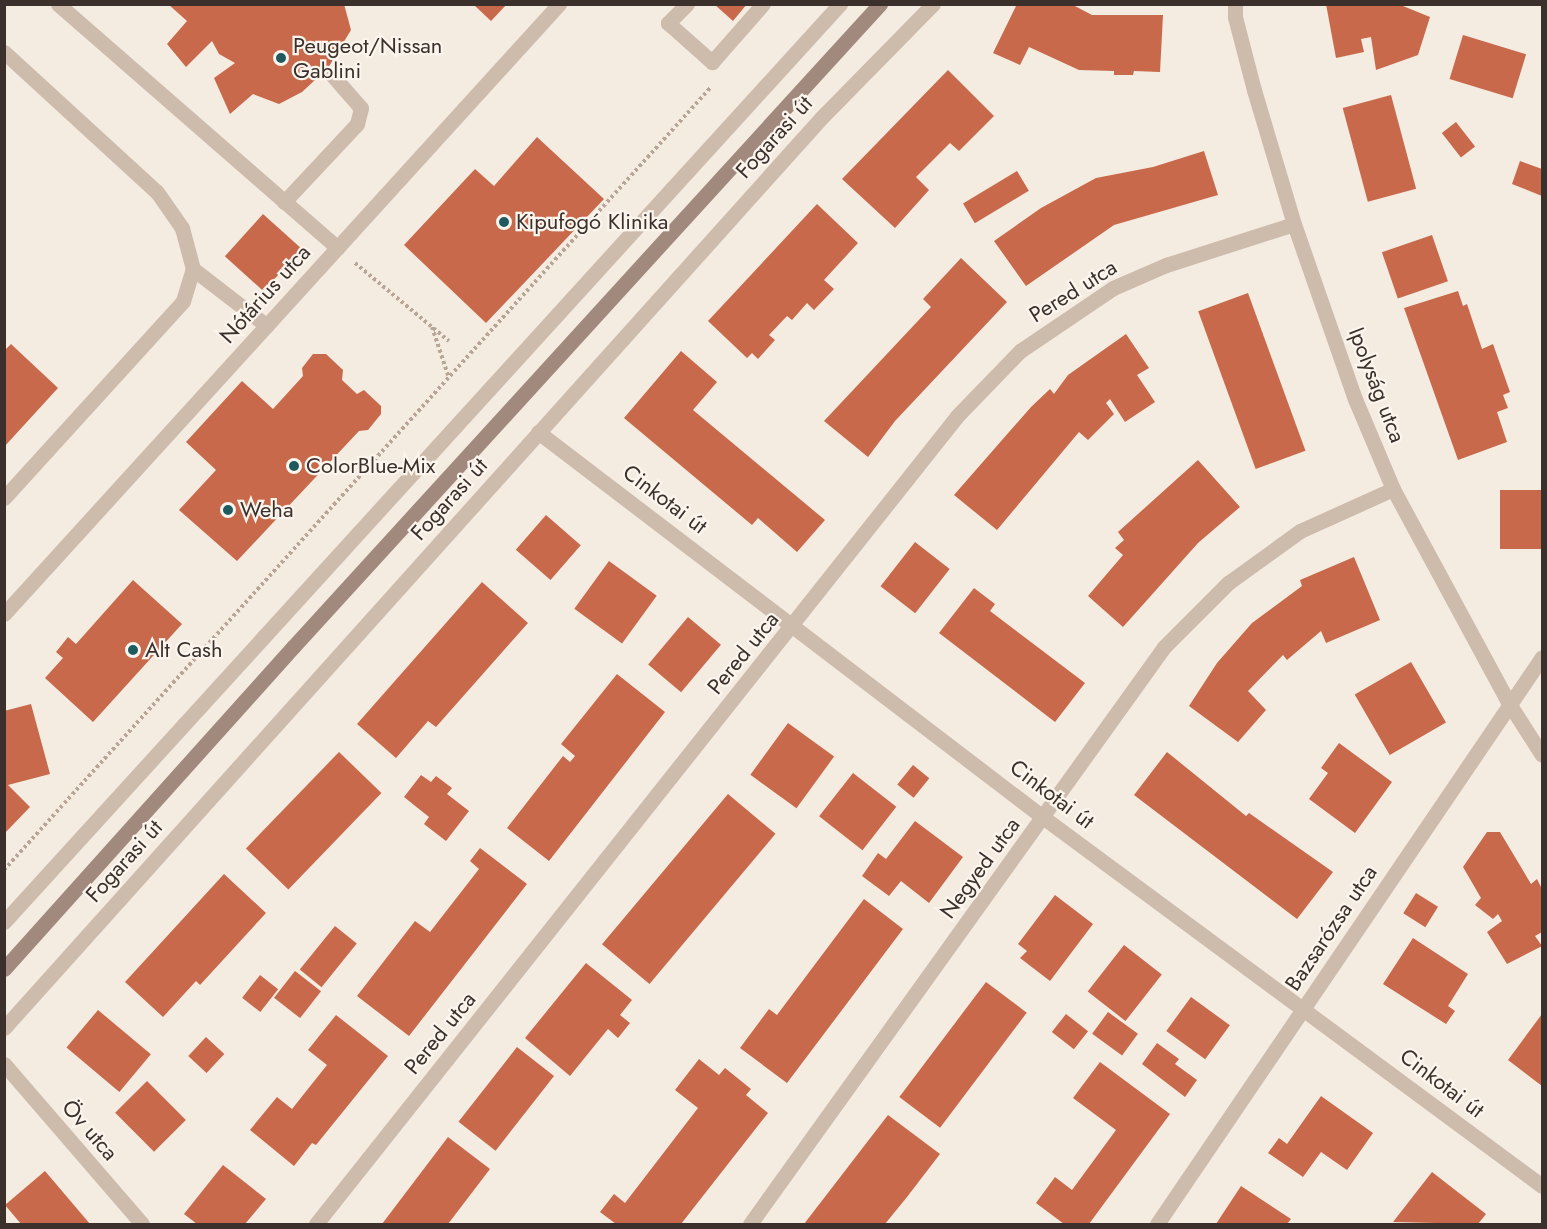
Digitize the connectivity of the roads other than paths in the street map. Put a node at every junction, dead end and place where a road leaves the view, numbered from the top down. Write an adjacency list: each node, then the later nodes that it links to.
1 (58, 4): 11 (street)
2 (560, 4): 13 (street, Nótárius utca)
3 (687, 4): 4 (street)
4 (763, 4)
5 (840, 4): 25 (street)
6 (880, 4): 26 (main road, Fogarasi út)
7 (933, 4): 16 (street, Fogarasi út)
8 (1235, 4): 12 (street, Ipolyság utca)
9 (4, 52): 14 (street)
10 (333, 76): 11 (street)
11 (284, 202): 13 (street)
12 (1294, 224): 17 (street, Ipolyság utca); 20 (street, Pered utca)
13 (338, 248): 15 (street, Nótárius utca)
14 (193, 269): 15 (street); 18 (street)
15 (267, 326): 19 (street, Nótárius utca)
16 (538, 432): 20 (street, Cinkotai út); 28 (street, Fogarasi út)
17 (1393, 489): 22 (street, Ipolyság utca); 24 (street, Negyed utca)
18 (4, 498)
19 (4, 614)
20 (794, 625): 24 (street, Cinkotai út); 32 (street, Pered utca)
21 (1542, 657): 22 (street, Bazsarózsa utca)
22 (1510, 705): 23 (street, Ipolyság utca); 27 (street, Bazsarózsa utca)
23 (1542, 755)
24 (1044, 818): 27 (street, Cinkotai út); 33 (street, Negyed utca)
25 (4, 922)
26 (4, 969)
27 (1304, 1008): 30 (street, Cinkotai út); 34 (street, Bazsarózsa utca)
28 (4, 1028)
29 (4, 1064): 31 (street, Öv utca)
30 (1542, 1186)
31 (142, 1224)
32 (316, 1224)
33 (750, 1224)
34 (1156, 1224)

